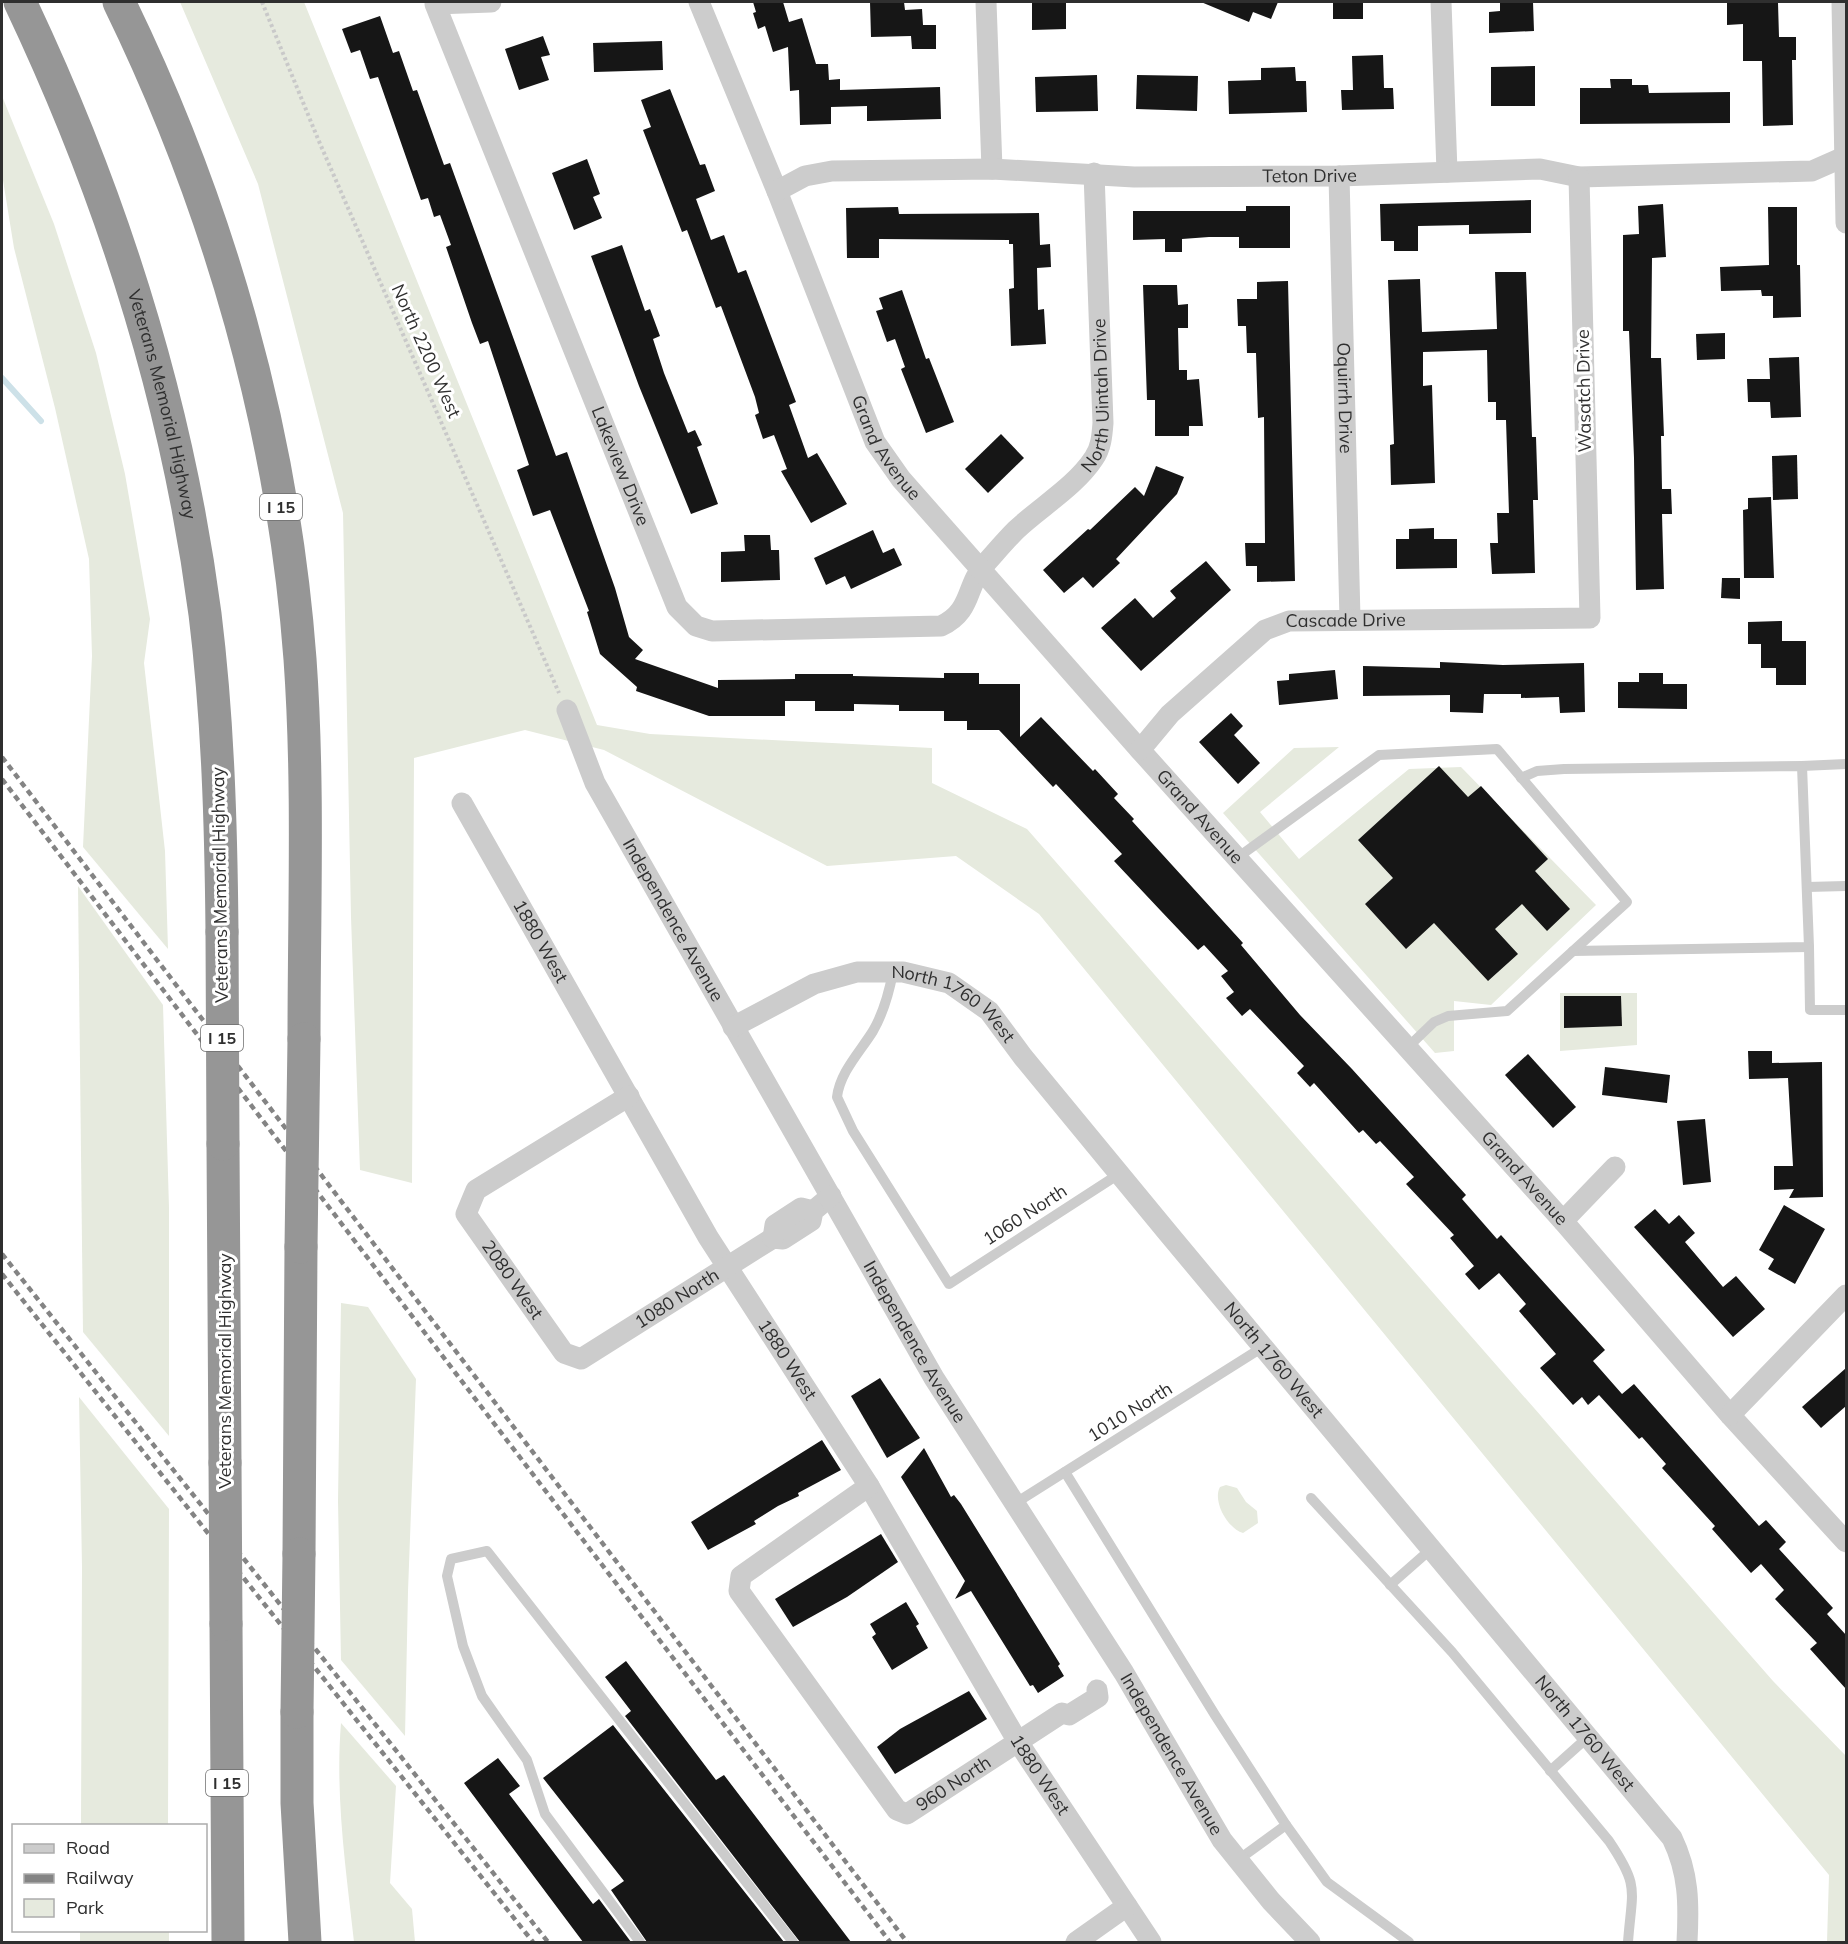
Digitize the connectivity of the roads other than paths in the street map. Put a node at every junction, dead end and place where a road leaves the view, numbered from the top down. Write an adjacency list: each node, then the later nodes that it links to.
1 (20, 2): 58 (highway, Veterans Memorial Highway / I 15, bridge)
2 (119, 2): 59 (highway, I 15, bridge)
3 (491, 2): 16 (street, Lakeview Drive)
4 (699, 2): 14 (street, Grand Avenue)
5 (986, 2): 9 (street)
6 (1441, 2): 10 (street)
7 (1842, 2): 8 (street)
8 (1845, 157): 13 (street, Teton Drive); 15 (street)
9 (992, 169): 11 (street, Teton Drive); 14 (street, Teton Drive)
10 (1447, 172): 12 (street, Teton Drive); 13 (street, Teton Drive)
11 (1094, 173): 12 (street, Teton Drive); 16 (street, North Uintah Drive)
12 (1339, 176): 18 (street, Oquirrh Drive)
13 (1579, 177): 17 (street, Wasatch Drive)
14 (777, 191): 16 (street, Grand Avenue)
15 (1846, 223)
16 (980, 569): 20 (street, Grand Avenue)
17 (1590, 605): 18 (street, Cascade Drive)
18 (1350, 619): 20 (street, Cascade Drive)
19 (567, 710): 32 (street, Independence Avenue)
20 (1140, 750): 25 (street, Grand Avenue)
21 (1846, 764): 22 (lane)
22 (1802, 766): 23 (lane); 27 (lane)
23 (1521, 778): 25 (lane); 29 (lane)
24 (462, 803): 34 (street, 1880 West)
25 (1237, 858): 33 (street, Grand Avenue)
26 (1846, 886): 27 (lane)
27 (1806, 887): 28 (lane)
28 (1809, 947): 29 (lane); 31 (lane)
29 (1573, 951): 33 (lane)
30 (893, 972): 32 (street, North 1760 West); 36 (street, North 1760 West); 36 (lane, 1060 North)
31 (1846, 1010)
32 (733, 1027): 37 (street, Independence Avenue)
33 (1407, 1048): 38 (street, Grand Avenue)
34 (629, 1096): 39 (street, 1880 West); 42 (street, 2080 West)
35 (1615, 1167): 38 (street)
36 (1119, 1174): 41 (street, North 1760 West)
37 (831, 1196): 39 (street, 1080 North); 47 (street, Independence Avenue)
38 (1563, 1221): 43 (street, Grand Avenue)
39 (726, 1266): 42 (street, 1080 North); 45 (street, 1880 West)
40 (1846, 1295): 43 (street)
41 (1263, 1347): 44 (lane, 1010 North); 49 (street, North 1760 West)
42 (581, 1359)
43 (1730, 1415): 48 (street, Grand Avenue)
44 (1065, 1472): 47 (lane, 1010 North); 55 (lane)
45 (870, 1486): 53 (street, 1880 West); 53 (street, 960 North)
46 (1311, 1498): 50 (lane)
47 (1014, 1504): 51 (street, Independence Avenue)
48 (1846, 1542)
49 (1431, 1549): 50 (lane); 52 (street, North 1760 West)
50 (1390, 1585): 54 (lane)
51 (1124, 1673): 53 (street, 960 North); 56 (street, Independence Avenue)
52 (1588, 1737): 54 (lane); 67 (street, North 1760 West)
53 (1018, 1742): 57 (street, 1880 West)
54 (1550, 1771): 66 (lane)
55 (1286, 1825): 56 (lane); 65 (lane)
56 (1238, 1860): 64 (street, Independence Avenue)
57 (1127, 1906): 62 (street); 63 (street, 1880 West)
58 (228, 1942)
59 (305, 1942)
60 (640, 1942): 61 (lane)
61 (793, 1942)
62 (1076, 1942)
63 (1151, 1942)
64 (1310, 1942)
65 (1409, 1942)
66 (1628, 1942)
67 (1686, 1942)

